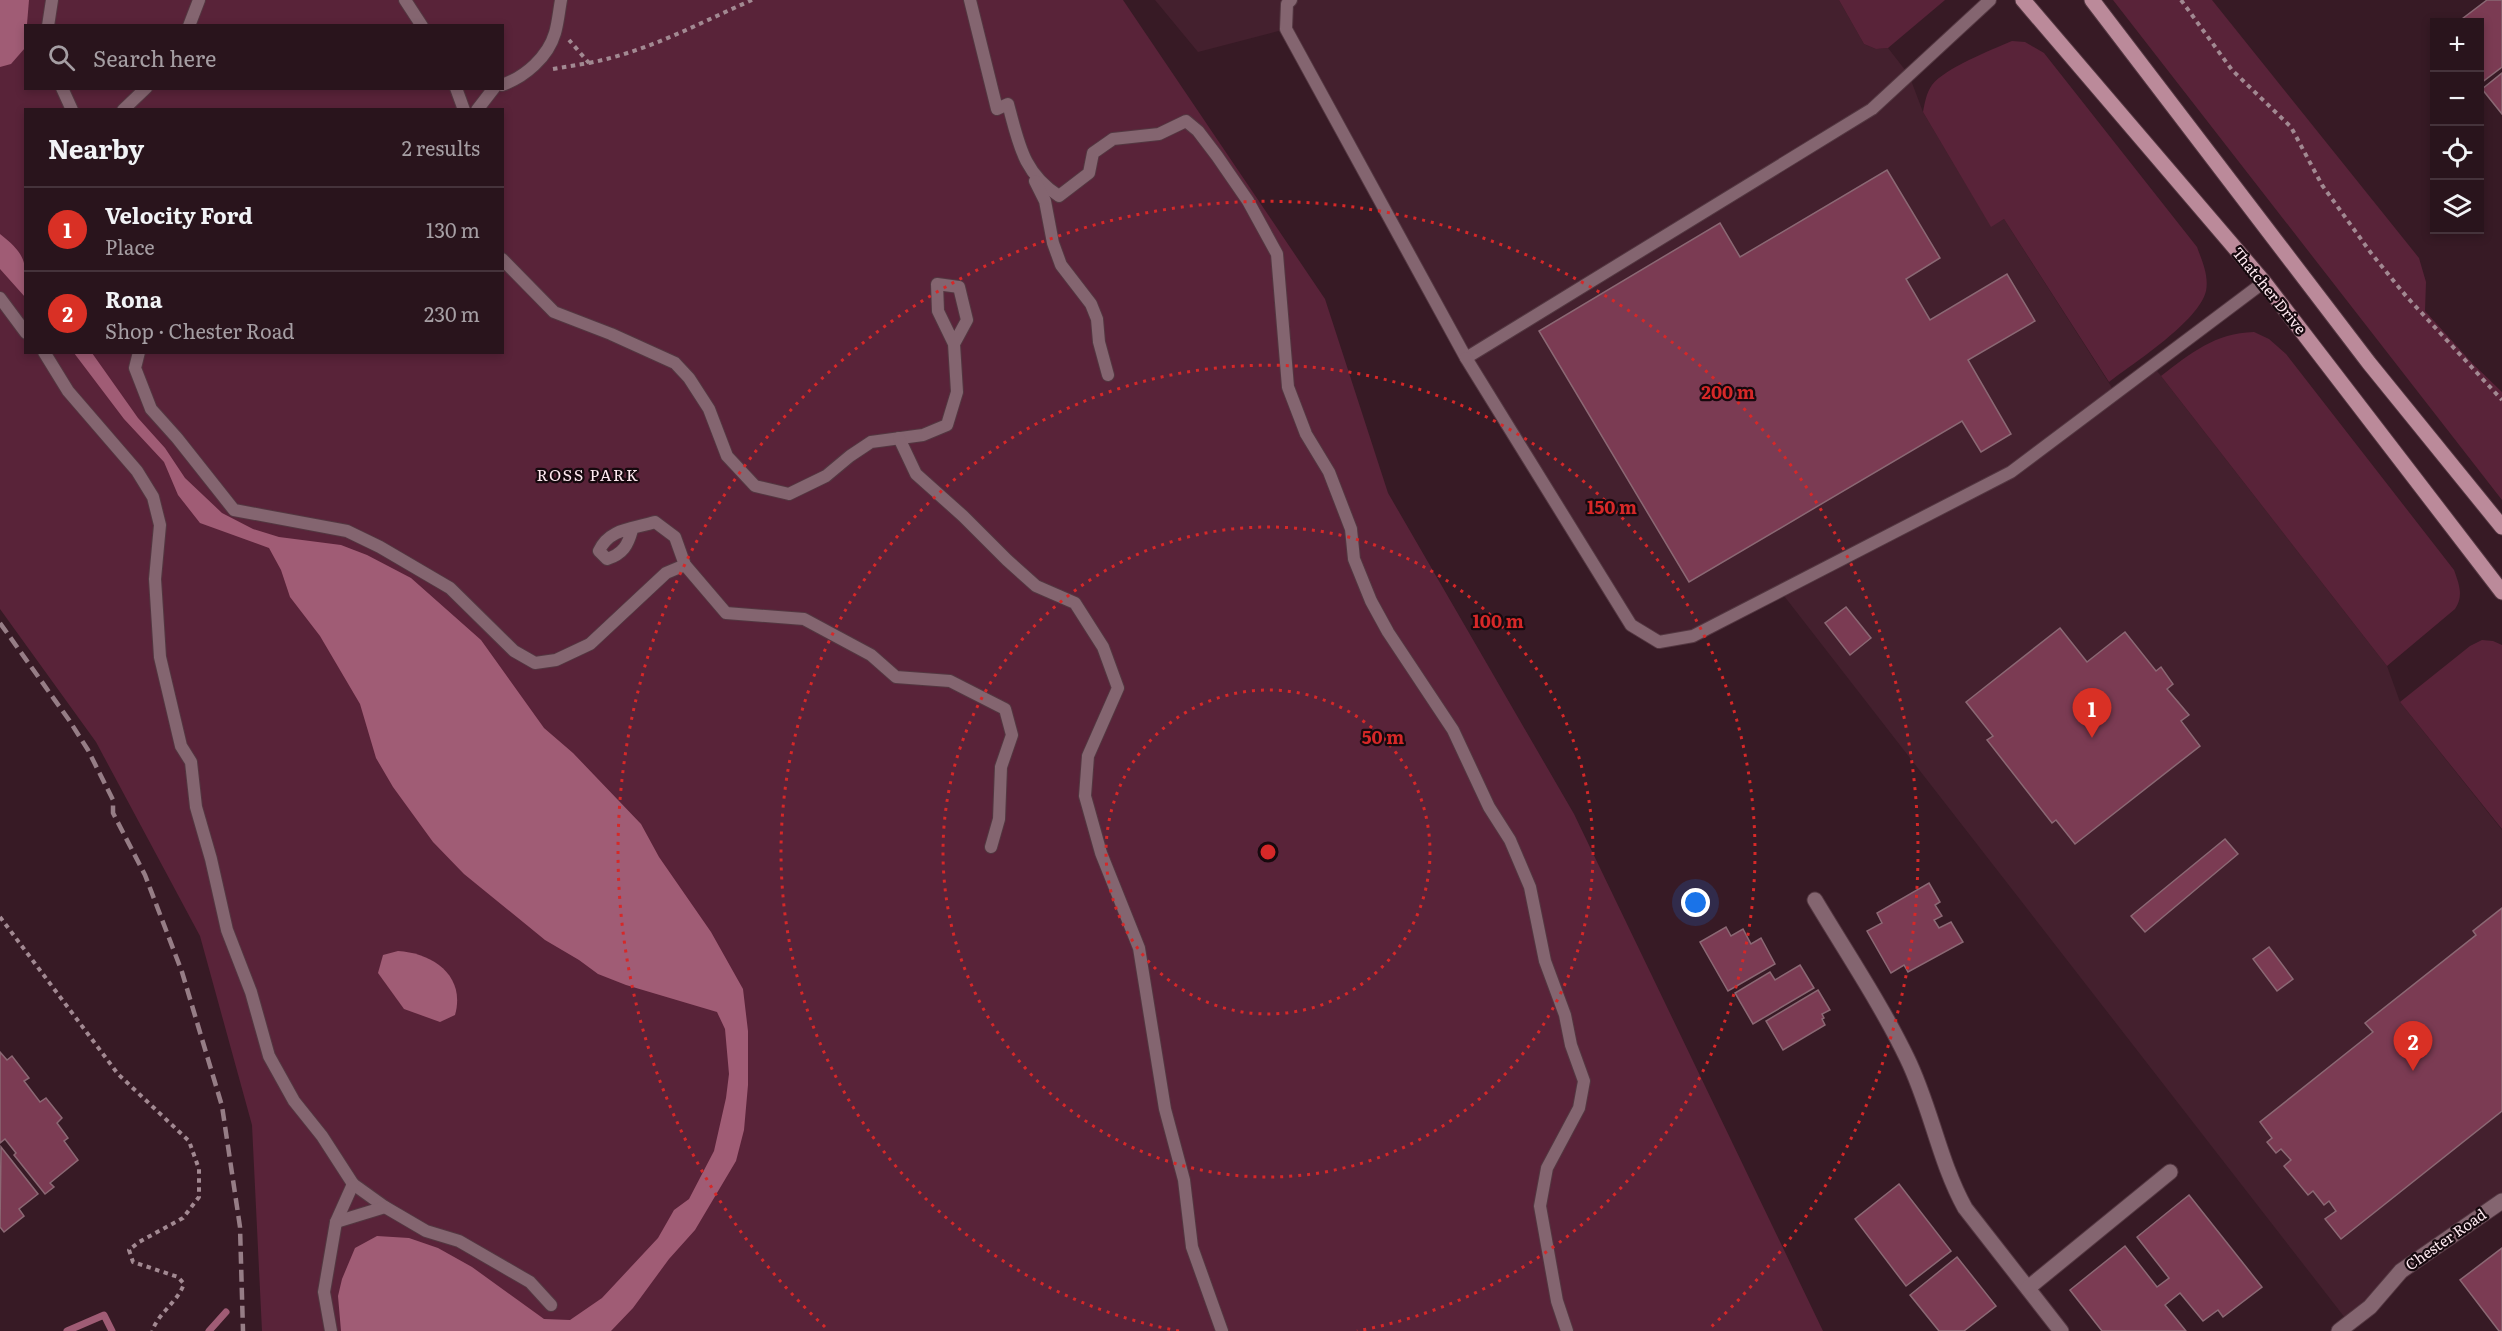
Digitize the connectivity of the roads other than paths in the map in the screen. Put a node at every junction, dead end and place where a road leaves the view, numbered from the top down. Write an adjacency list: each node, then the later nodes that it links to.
1 (52, 0): 10 (lane)
2 (199, 0): 11 (lane)
3 (405, 0): 12 (lane)
4 (561, 0): 13 (lane)
5 (970, 0): 22 (lane)
6 (1292, 0): 30 (lane)
7 (1990, 0): 30 (lane)
8 (2024, 0): 24 (main road, Thatcher Drive)
9 (2092, 0): 33 (main road)
10 (48, 24)
11 (190, 24)
12 (421, 24)
13 (504, 84)
14 (63, 90): 18 (lane)
15 (144, 90): 19 (lane)
16 (457, 90): 20 (lane)
17 (492, 90): 21 (lane)
18 (71, 108)
19 (125, 108)
20 (463, 108)
21 (479, 108)
22 (1030, 170): 31 (lane); 48 (lane)
23 (504, 261): 32 (lane)
24 (2264, 282): 30 (lane); 36 (main road, Thatcher Drive)
25 (0, 298): 26 (lane)
26 (24, 330)
27 (954, 344): 32 (lane)
28 (46, 354): 40 (lane)
29 (138, 354): 35 (lane)
30 (1466, 358)
31 (1108, 375)
32 (899, 438): 47 (lane)
33 (2502, 527)
34 (632, 530): 35 (lane)
35 (685, 565): 37 (lane)
36 (2502, 592)
37 (991, 847)
38 (1815, 900): 44 (street)
39 (2170, 1172): 44 (street)
40 (353, 1184): 42 (lane); 43 (lane)
41 (2502, 1201): 50 (street, Chester Road)
42 (385, 1208): 43 (lane); 45 (lane)
43 (336, 1222): 46 (lane)
44 (2028, 1288): 49 (street)
45 (551, 1305)
46 (331, 1331)
47 (1222, 1331)
48 (1567, 1331)
49 (2061, 1331)
50 (2339, 1331)

